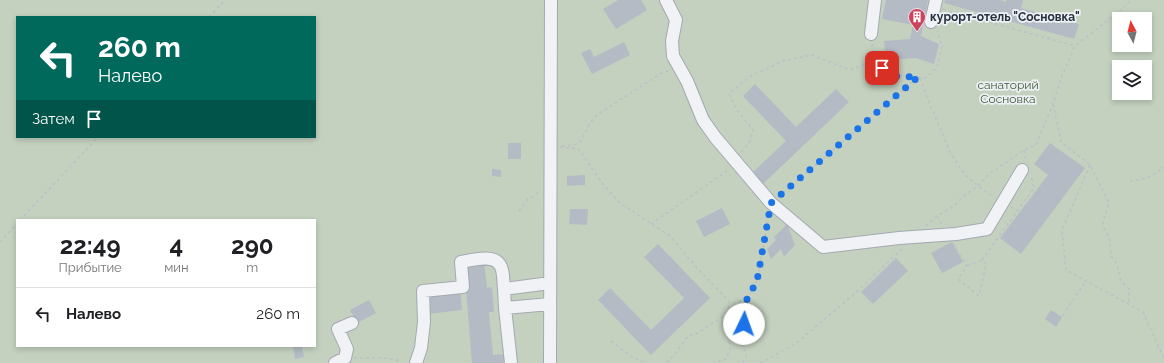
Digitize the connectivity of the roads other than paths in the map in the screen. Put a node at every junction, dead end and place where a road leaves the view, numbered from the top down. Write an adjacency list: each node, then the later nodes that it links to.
1 (551, 0): 8 (street)
2 (666, 0): 7 (street)
3 (876, 0): 6 (street)
4 (935, 3): 5 (street)
5 (931, 22)
6 (871, 34)
7 (1022, 170)
8 (550, 283): 9 (street); 10 (street)
9 (504, 289): 11 (street); 14 (street)
10 (550, 304): 11 (street); 16 (street)
11 (505, 308): 15 (street)
12 (352, 322): 13 (street)
13 (340, 360)
14 (416, 363)
15 (510, 363)
16 (550, 363)

